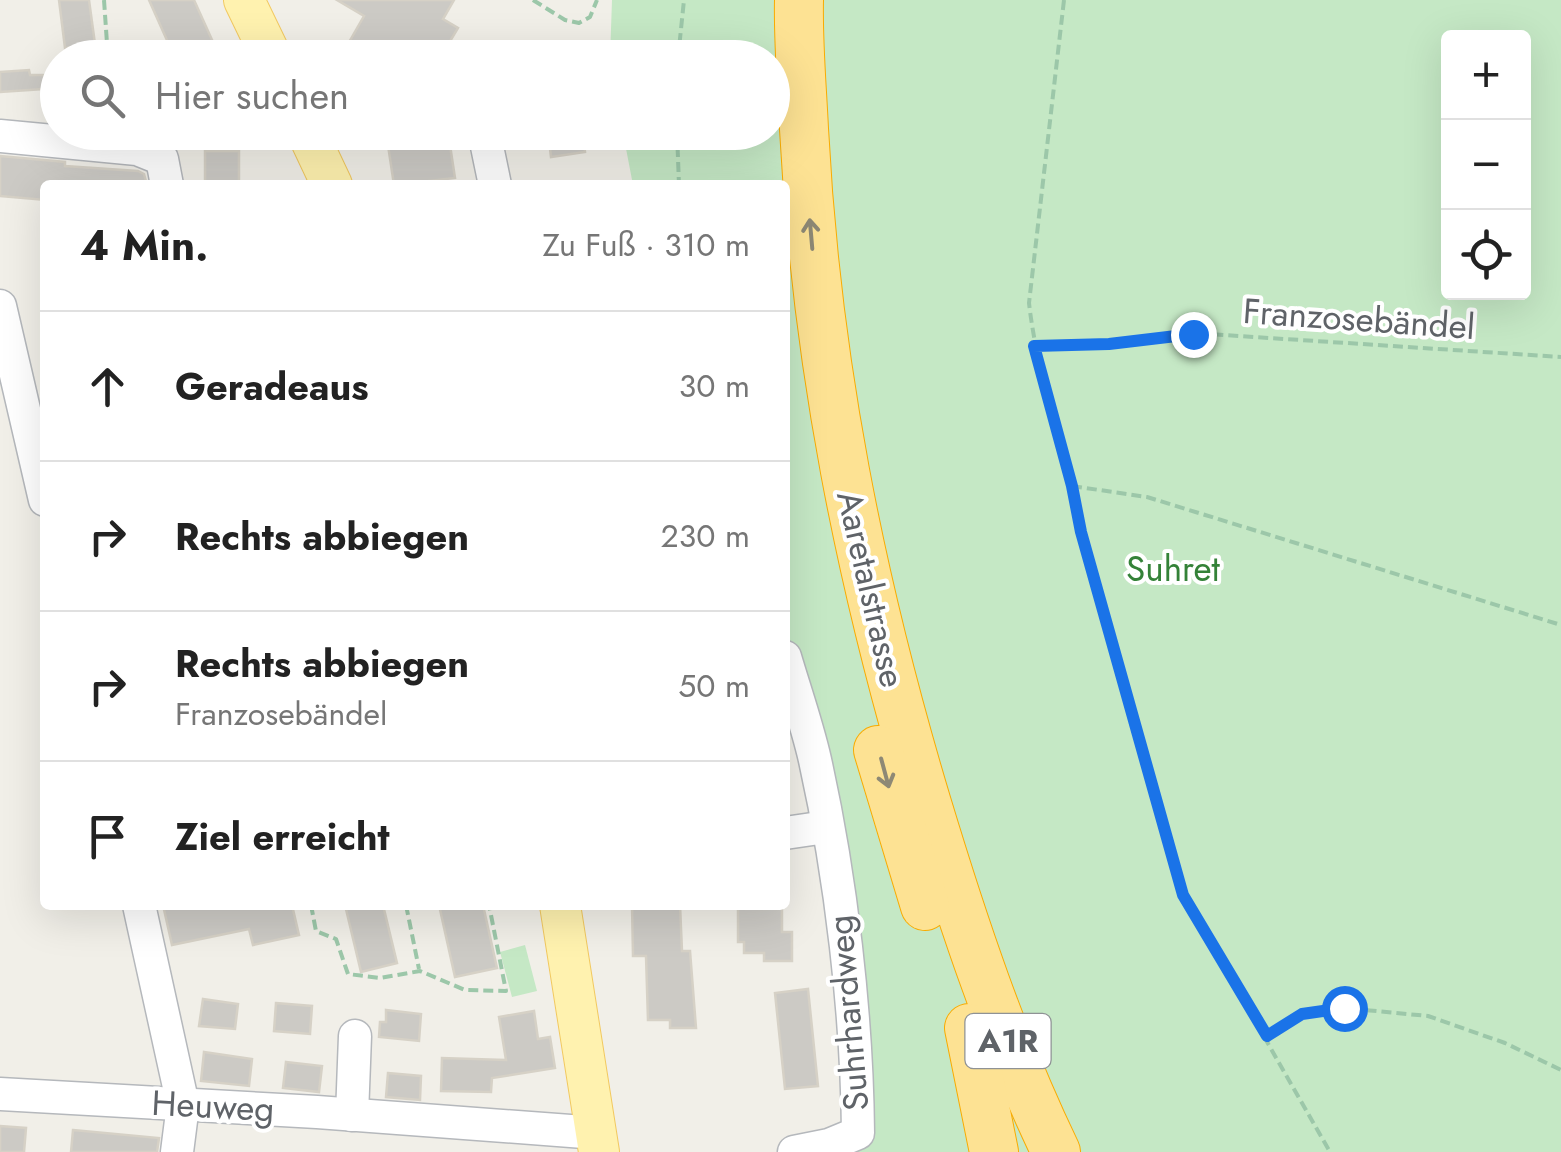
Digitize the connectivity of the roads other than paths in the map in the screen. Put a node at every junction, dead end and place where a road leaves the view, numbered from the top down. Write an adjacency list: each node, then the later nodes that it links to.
1 (244, 0): 4 (main road)
2 (772, 0): 5 (highway)
3 (799, 0): 24 (highway, Aaretalstrasse / A1R, one-way to 3)
4 (263, 40)
5 (773, 40)
6 (0, 136): 7 (street)
7 (40, 139)
8 (142, 150): 12 (street)
9 (315, 150): 13 (main road)
10 (487, 150): 14 (street)
11 (777, 150): 15 (highway)
12 (166, 180)
13 (330, 180)
14 (493, 180)
15 (778, 180)
16 (0, 306): 18 (street)
17 (790, 308): 25 (highway, Aaretalstrasse / A1R, one-way to 25)
18 (40, 478)
19 (790, 676): 20 (street, Suhrhardweg)
20 (826, 827): 21 (street); 34 (street, Suhrhardweg)
21 (790, 832)
22 (140, 910): 28 (street)
23 (561, 910): 32 (main road)
24 (965, 928): 37 (highway, Aaretalstrasse / A1R); 38 (highway)
25 (970, 1028): 35 (highway); 36 (highway, Aaretalstrasse / A1R)
26 (355, 1036): 29 (street)
27 (0, 1094): 28 (street, Heuweg)
28 (183, 1105): 29 (street, Heuweg); 33 (street)
29 (352, 1115): 30 (street, Heuweg)
30 (426, 1136): 31 (street, Heuweg)
31 (550, 1141): 32 (street, Heuweg)
32 (598, 1142)
33 (177, 1152)
34 (794, 1152)
35 (994, 1152)
36 (1024, 1152)
37 (1056, 1152)
38 (1085, 1152)

